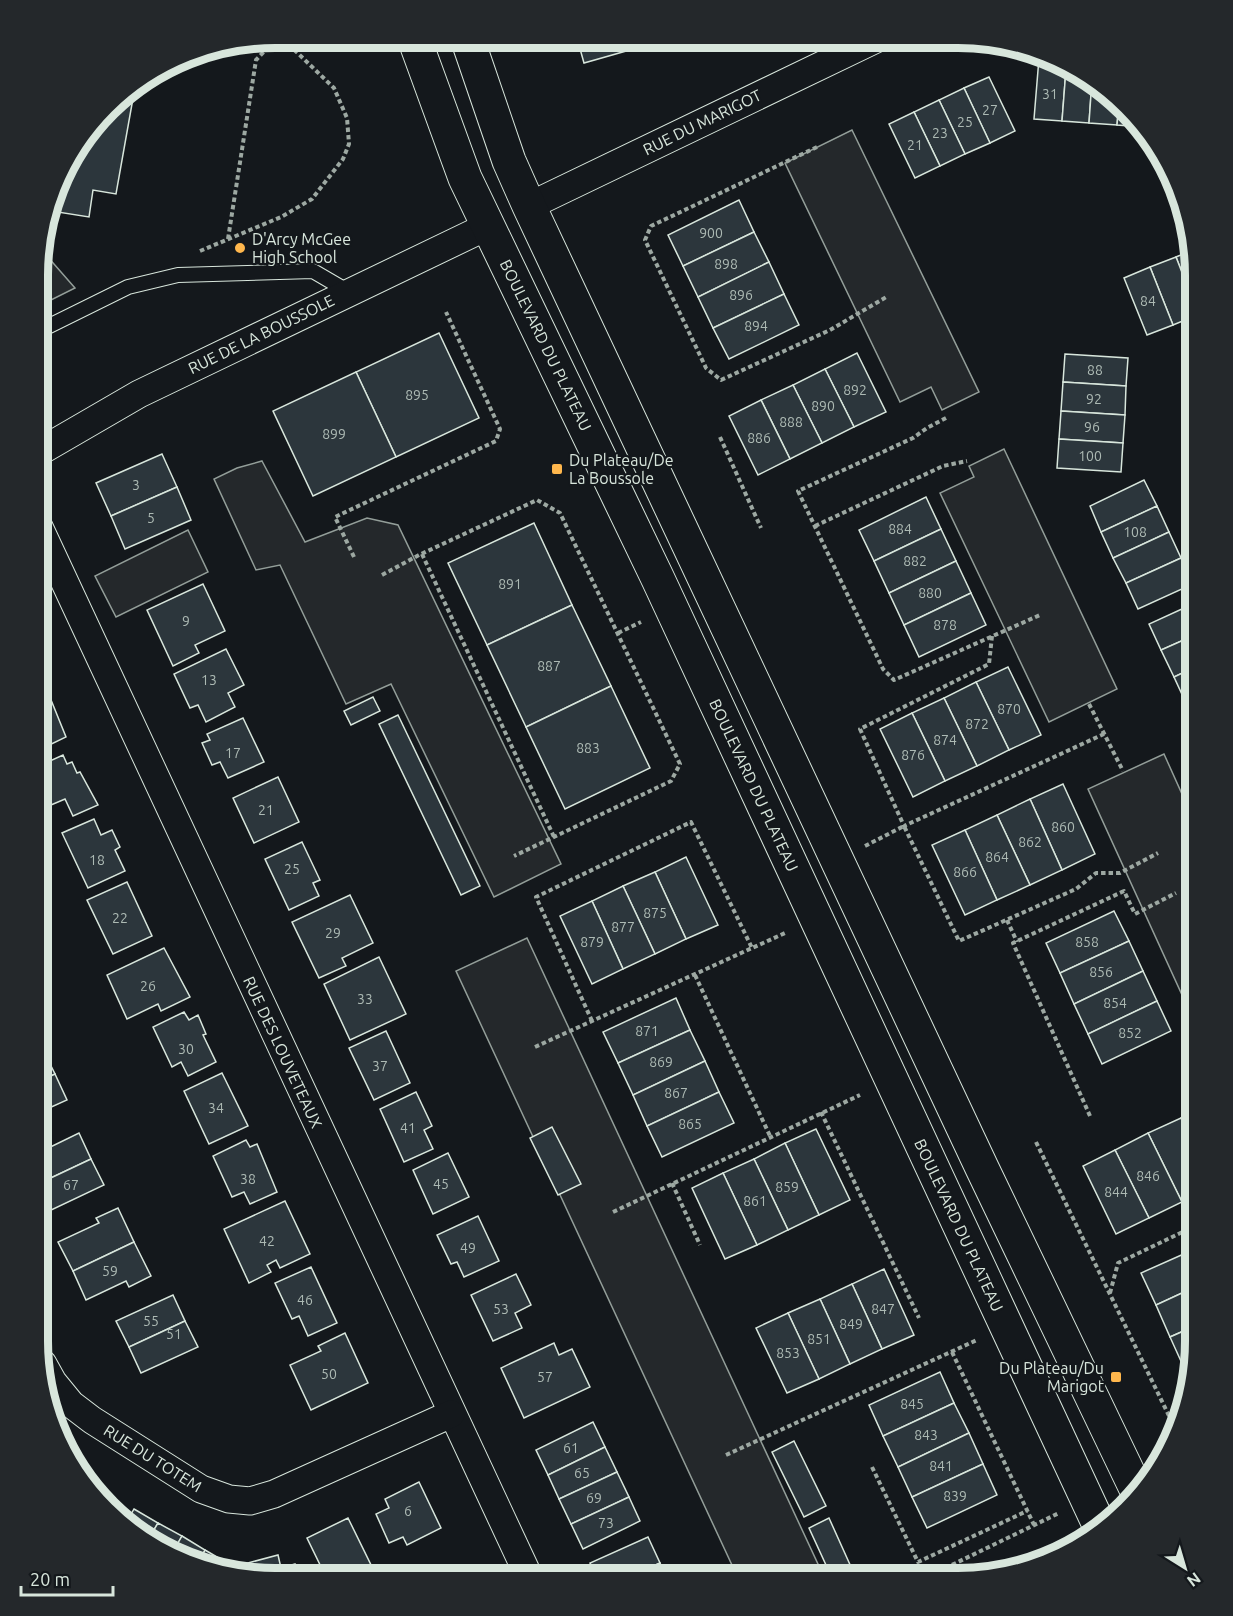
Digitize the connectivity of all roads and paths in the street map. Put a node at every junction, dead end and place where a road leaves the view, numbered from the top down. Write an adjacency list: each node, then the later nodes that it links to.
1 (267, 48): 9 (path)
2 (292, 48): 9 (path)
3 (418, 48): 8 (main road, BOULEVARD DU PLATEAU)
4 (470, 48): 7 (main road)
5 (857, 48): 7 (street, RUE DU MARIGOT)
6 (817, 147): 12 (path)
7 (529, 206): 8 (main road); 63 (main road)
8 (488, 226): 11 (street, RUE DE LA BOUSSOLE); 64 (main road, BOULEVARD DU PLATEAU)
9 (228, 239): 10 (path)
10 (187, 274): 11 (lane); 14 (lane)
11 (349, 292): 17 (street, RUE DE LA BOUSSOLE)
12 (888, 296)
13 (446, 312): 23 (path)
14 (48, 326)
15 (946, 418): 19 (path)
16 (720, 437): 20 (path)
17 (48, 447)
18 (967, 461): 19 (path)
19 (815, 526): 28 (path)
20 (761, 528)
21 (48, 546): 59 (street, RUE DES LOUVETEAUX)
22 (422, 554): 24 (path); 27 (path); 33 (path)
23 (354, 557)
24 (382, 575)
25 (1040, 615): 28 (path)
26 (641, 622): 27 (path)
27 (618, 633): 33 (path)
28 (992, 636): 32 (path)
29 (1089, 704): 30 (path)
30 (1104, 734): 31 (path); 32 (path)
31 (1123, 771)
32 (904, 826): 34 (path); 38 (path)
33 (554, 837): 36 (path)
34 (862, 847)
35 (1158, 853): 38 (path)
36 (514, 856)
37 (1176, 893): 40 (path)
38 (1007, 920): 40 (path)
39 (786, 933): 41 (path)
40 (1017, 942): 47 (path)
41 (752, 948): 42 (path); 43 (path)
42 (695, 975): 43 (path); 48 (path)
43 (592, 1021): 44 (path)
44 (535, 1047)
45 (860, 1095): 46 (path)
46 (821, 1112): 48 (path); 55 (path)
47 (1090, 1116)
48 (770, 1136): 50 (path)
49 (1036, 1142): 54 (path)
50 (672, 1183): 51 (path); 53 (path)
51 (613, 1212)
52 (1185, 1231): 54 (path)
53 (700, 1245)
54 (1110, 1294): 60 (path)
55 (919, 1318)
56 (977, 1340): 57 (path)
57 (952, 1352): 61 (path); 65 (path)
58 (51, 1379): 59 (street, RUE DU TOTEM)
59 (451, 1414): 68 (street, RUE DES LOUVETEAUX)
60 (1171, 1420)
61 (726, 1455)
62 (872, 1467): 65 (path)
63 (1134, 1484)
64 (1087, 1500): 66 (main road, BOULEVARD DU PLATEAU); 67 (path)
65 (1027, 1511): 67 (path)
66 (1097, 1520)
67 (1034, 1526): 69 (path)
68 (525, 1568)
69 (946, 1568)

